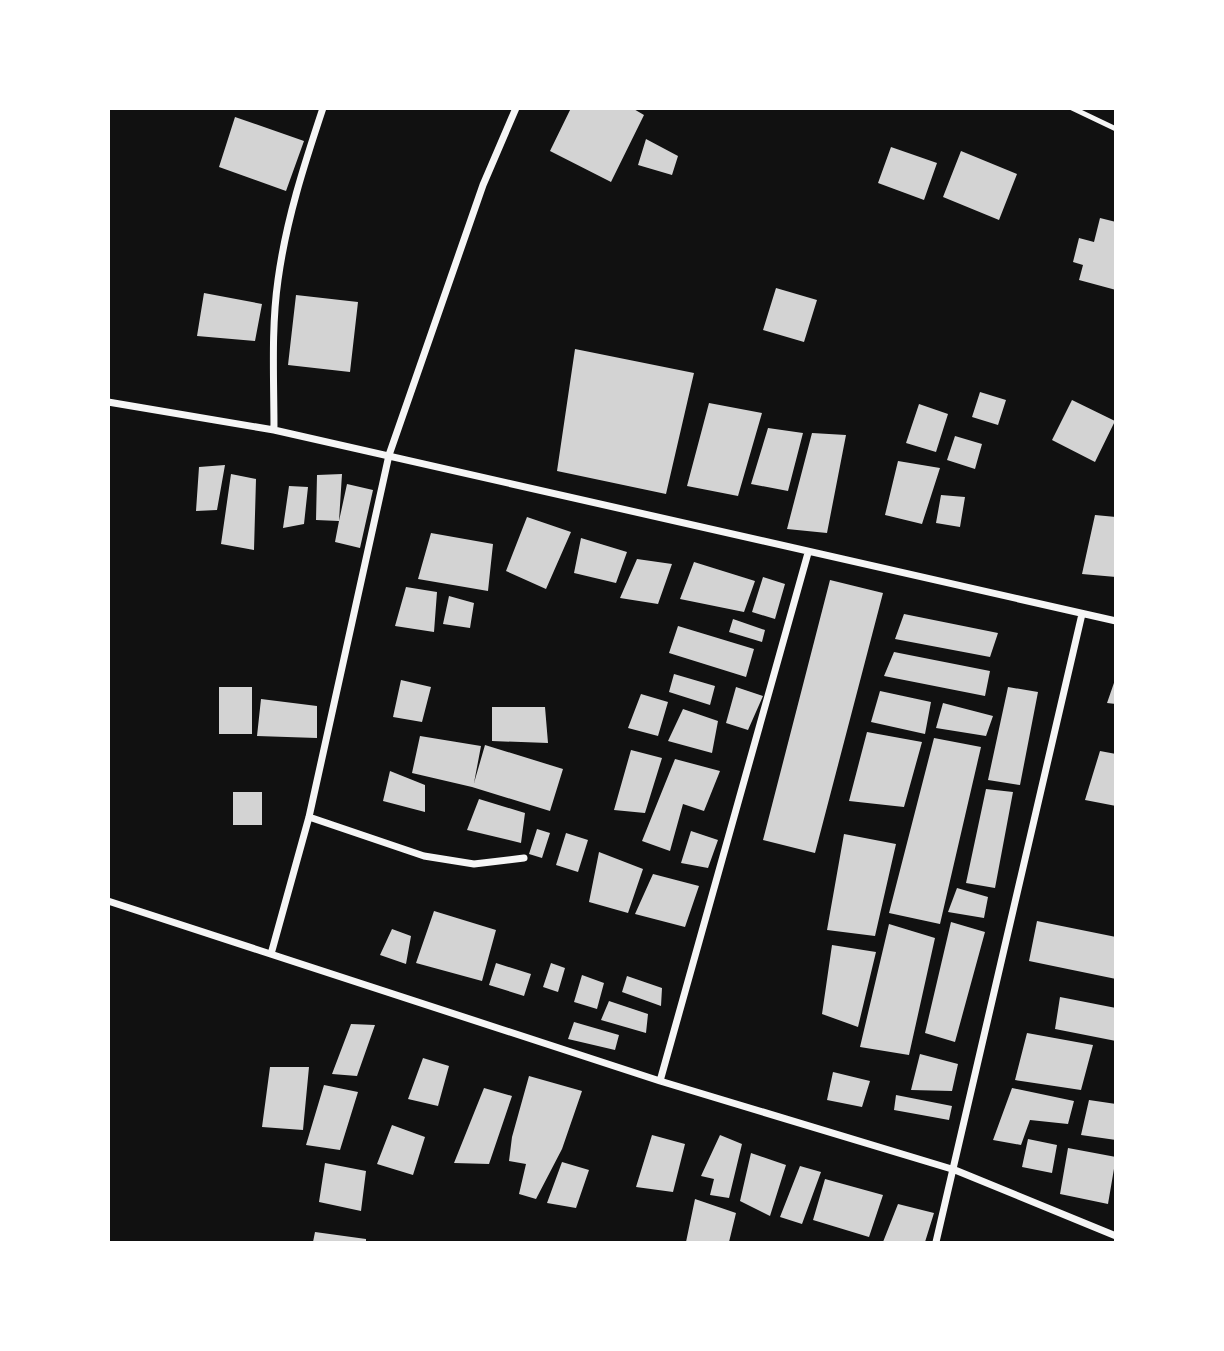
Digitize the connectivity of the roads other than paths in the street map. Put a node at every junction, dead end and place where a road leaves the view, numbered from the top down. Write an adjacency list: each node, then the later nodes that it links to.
1 (323, 108): 6 (street)
2 (516, 108): 7 (street)
3 (1072, 108): 4 (lane)
4 (1115, 129)
5 (108, 402): 6 (street)
6 (274, 430): 7 (street)
7 (389, 455): 8 (street); 11 (street)
8 (808, 553): 9 (street); 15 (street)
9 (1082, 614): 10 (street); 16 (street)
10 (1115, 621)
11 (309, 817): 12 (street); 14 (street)
12 (524, 858)
13 (108, 901): 14 (street)
14 (271, 954): 15 (street)
15 (660, 1081): 16 (street)
16 (955, 1170): 17 (street); 18 (street)
17 (1115, 1236)
18 (936, 1242)

